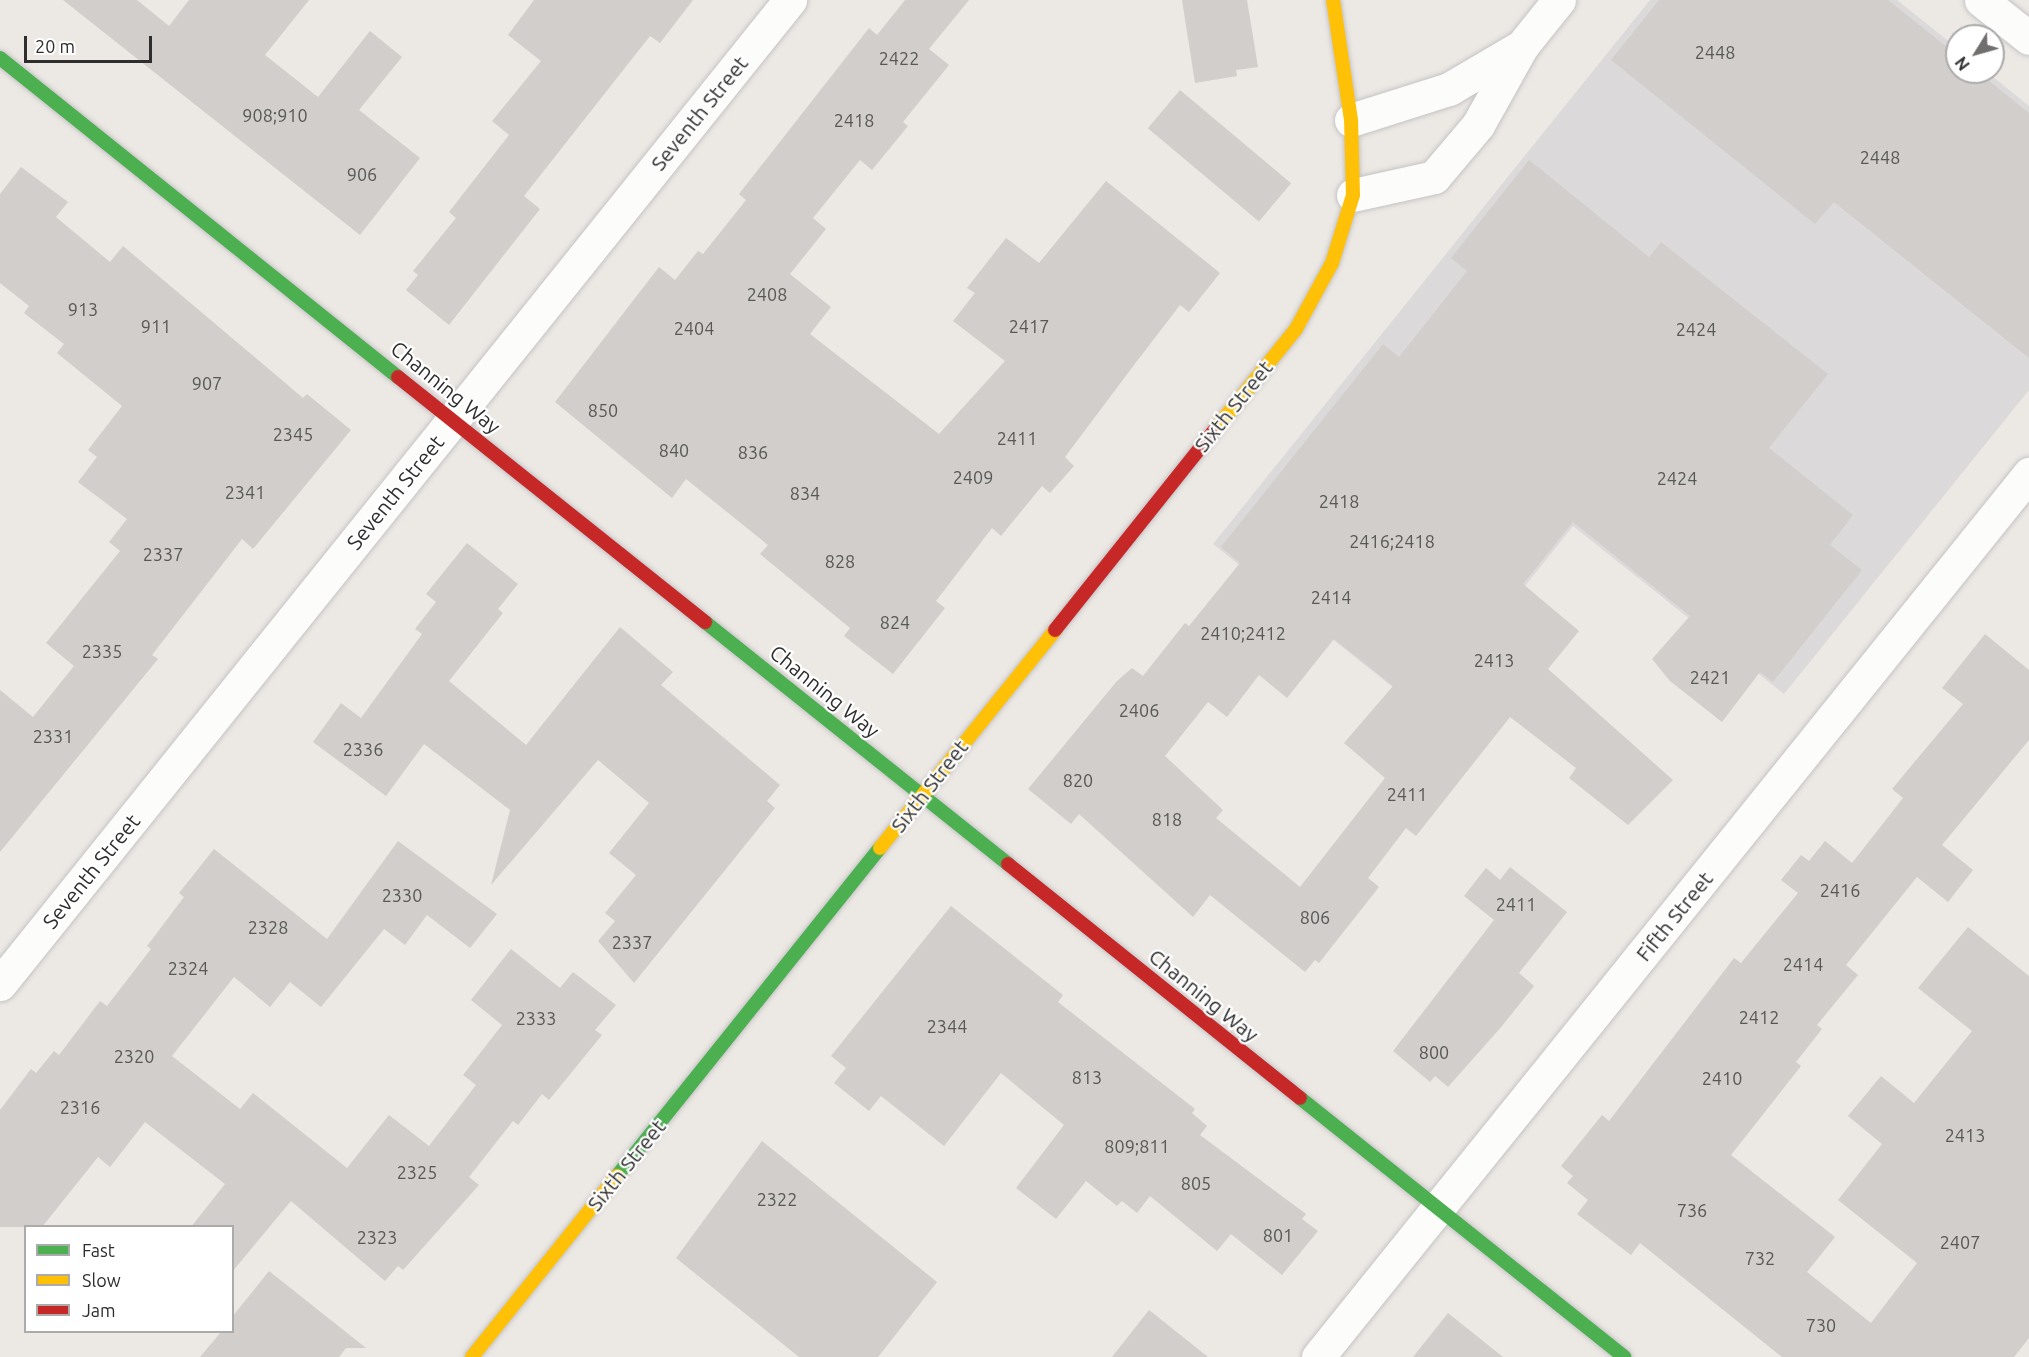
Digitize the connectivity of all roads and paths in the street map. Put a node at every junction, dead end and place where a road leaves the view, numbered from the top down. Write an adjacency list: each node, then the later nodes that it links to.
1 (790, 0): 10 (street, Seventh Street)
2 (1333, 0): 8 (street, Sixth Street)
3 (1559, 0): 6 (street)
4 (1981, 0): 5 (street)
5 (2029, 38)
6 (1522, 46): 8 (street); 9 (street)
7 (0, 58): 10 (street, Channing Way)
8 (1351, 120): 9 (street, Sixth Street)
9 (1353, 195): 12 (street, Sixth Street)
10 (453, 419): 12 (street, Channing Way); 13 (street, Seventh Street)
11 (2029, 474): 14 (street, Fifth Street)
12 (921, 796): 14 (street, Channing Way); 15 (street, Sixth Street)
13 (0, 984)
14 (1438, 1210): 16 (street, Fifth Street); 17 (street, Channing Way)
15 (472, 1357)
16 (1318, 1357)
17 (1623, 1357)

